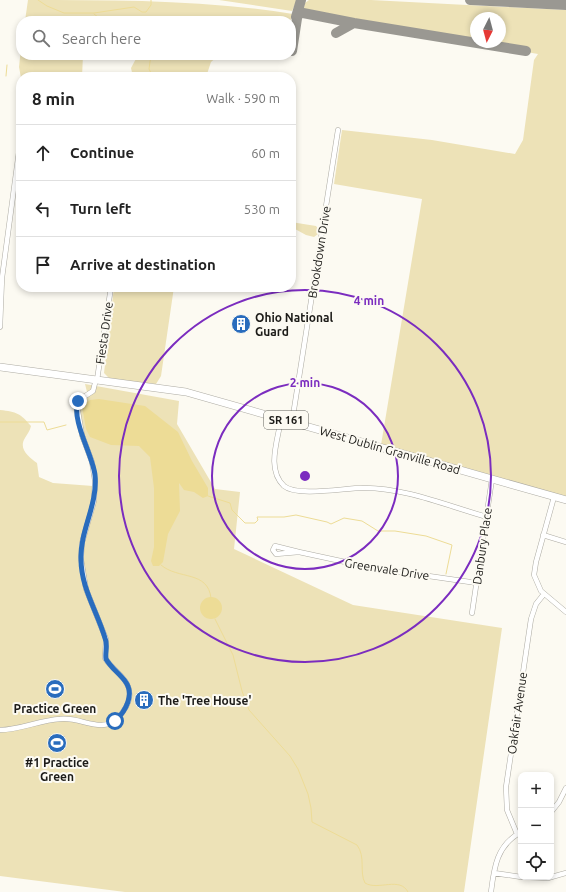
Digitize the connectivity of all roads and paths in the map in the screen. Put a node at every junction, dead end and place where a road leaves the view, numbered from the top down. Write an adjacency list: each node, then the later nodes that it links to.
1 (338, 130): 8 (street, Brookdown Drive)
2 (16, 173): 4 (street)
3 (110, 292): 6 (street, Fiesta Drive)
4 (0, 327)
5 (0, 367): 6 (main road, West Dublin Granville Road / SR 161)
6 (97, 380): 7 (main road, West Dublin Granville Road / SR 161); 20 (street)
7 (281, 419): 8 (main road, West Dublin Granville Road / SR 161); 12 (street)
8 (292, 422): 9 (main road, West Dublin Granville Road / SR 161)
9 (492, 479): 10 (main road, West Dublin Granville Road / SR 161); 12 (street, Danbury Place)
10 (554, 497): 11 (main road, West Dublin Granville Road / SR 161); 13 (street)
11 (566, 500)
12 (486, 518): 16 (street, Danbury Place)
13 (543, 535): 14 (street); 17 (street)
14 (566, 542)
15 (298, 552): 15 (street, Greenvale Drive); 16 (street, Greenvale Drive)
16 (477, 582): 19 (street, Danbury Place)
17 (544, 594): 18 (street); 23 (street, Oakfair Avenue)
18 (566, 612)
19 (472, 613)
20 (2, 730)
21 (566, 788): 22 (street)
22 (554, 808)
23 (518, 831)
24 (518, 834): 25 (street)
25 (494, 873): 27 (street); 29 (street)
26 (566, 873): 28 (street)
27 (518, 876)
28 (554, 876)
29 (491, 892)

